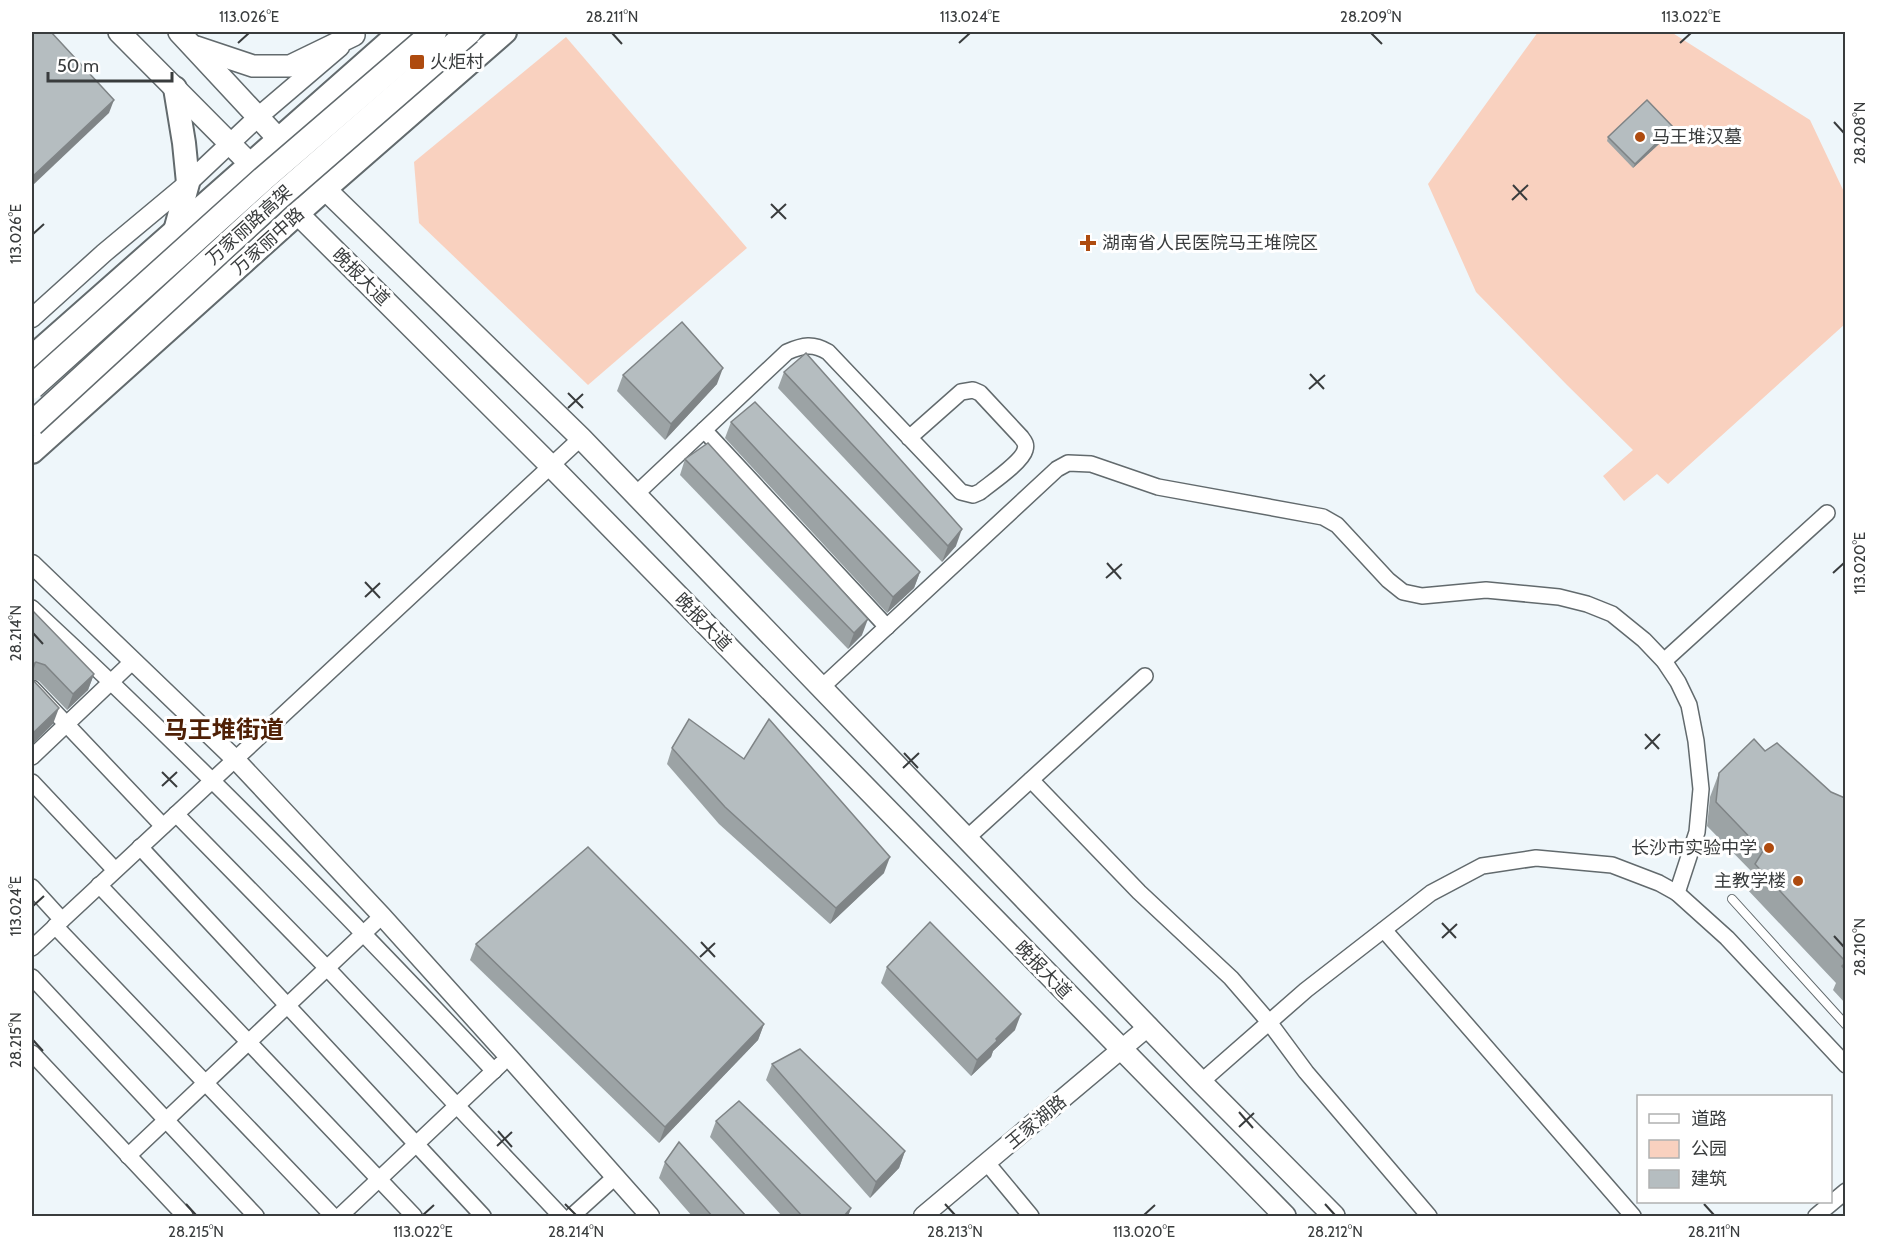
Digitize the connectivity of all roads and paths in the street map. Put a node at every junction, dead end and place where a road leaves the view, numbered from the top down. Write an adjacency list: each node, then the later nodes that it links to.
1 (119, 32): 9 (main road, 晚报大道)
2 (179, 32): 8 (main road, 晚报大道)
3 (400, 32): 11 (main road)
4 (434, 32): 20 (highway, 万家丽路高架, bridge)
5 (470, 32): 21 (highway, 万家丽路高架, bridge)
6 (505, 32): 15 (main road, 万家丽中路)
7 (355, 33): 8 (main road); 10 (street)
8 (195, 47): 10 (main road, 晚报大道)
9 (175, 88): 12 (main road, 晚报大道); 14 (main road)
10 (258, 117): 11 (main road, 晚报大道); 12 (street)
11 (279, 141): 13 (main road); 15 (main road, 晚报大道)
12 (231, 143): 13 (main road, 晚报大道); 14 (street)
13 (251, 164): 16 (main road, 晚报大道); 17 (main road)
14 (188, 183): 17 (main road); 18 (street)
15 (325, 189): 16 (main road, 万家丽中路); 23 (main road, 晚报大道)
16 (298, 214): 25 (main road, 万家丽中路); 26 (main road, 晚报大道)
17 (175, 231): 19 (main road)
18 (32, 318)
19 (32, 357)
20 (32, 387)
21 (32, 423)
22 (704, 430): 24 (street); 27 (street); 31 (street)
23 (581, 438): 26 (street); 27 (main road, 晚报大道)
24 (909, 438): 24 (street)
25 (32, 452)
26 (551, 466): 40 (street); 65 (main road, 晚报大道)
27 (636, 495): 36 (main road, 晚报大道)
28 (1827, 513): 33 (street)
29 (32, 564): 32 (street)
30 (32, 608): 35 (street)
31 (887, 627): 33 (street); 36 (street)
32 (133, 661): 35 (street); 40 (street)
33 (1664, 661): 51 (street)
34 (1145, 676): 41 (street)
35 (111, 681): 38 (street); 42 (street)
36 (822, 687): 46 (main road, 晚报大道)
37 (32, 688): 38 (street)
38 (66, 724): 39 (street); 45 (street)
39 (32, 757)
40 (235, 759): 42 (street); 53 (street)
41 (1031, 780): 46 (street); 61 (street)
42 (212, 781): 44 (street); 56 (street)
43 (32, 782): 48 (street)
44 (176, 814): 45 (street); 58 (street)
45 (163, 826): 47 (street)
46 (967, 838): 63 (main road, 晚报大道)
47 (141, 847): 48 (street); 60 (street)
48 (115, 870): 49 (street)
49 (99, 885): 54 (street); 64 (street)
50 (32, 887): 54 (street)
51 (1677, 893): 55 (street); 68 (street)
52 (1732, 899): 62 (lane)
53 (382, 916): 56 (street); 67 (street)
54 (59, 923): 57 (street); 70 (street)
55 (1384, 930): 61 (street); 96 (street)
56 (364, 933): 58 (street); 69 (street)
57 (32, 948)
58 (327, 968): 60 (street); 72 (street)
59 (32, 977): 73 (street)
60 (288, 1005): 64 (street); 74 (street)
61 (1269, 1022): 71 (street); 95 (street)
62 (1845, 1025)
63 (1149, 1026): 65 (street, 王家湖路); 71 (main road, 晚报大道)
64 (248, 1042): 70 (street); 78 (street)
65 (1122, 1050): 76 (street, 王家湖路); 93 (main road, 晚报大道)
66 (32, 1053): 75 (street)
67 (509, 1057): 69 (street); 77 (street)
68 (1845, 1065)
69 (495, 1071): 72 (street)
70 (206, 1082): 73 (street); 84 (street)
71 (1201, 1082): 94 (main road, 晚报大道)
72 (456, 1107): 74 (street); 88 (street)
73 (166, 1120): 75 (street); 83 (street)
74 (416, 1145): 78 (street); 87 (street)
75 (128, 1156): 82 (street)
76 (987, 1163): 91 (street, 王家湖路); 92 (street)
77 (615, 1177): 89 (street); 90 (street)
78 (380, 1179): 85 (street); 86 (street)
79 (1845, 1191): 80 (street)
80 (1832, 1202)
81 (1831, 1203): 97 (street)
82 (184, 1216)
83 (256, 1216)
84 (333, 1216)
85 (340, 1216)
86 (414, 1216)
87 (483, 1216)
88 (561, 1216)
89 (572, 1216)
90 (650, 1216)
91 (923, 1216)
92 (1031, 1216)
93 (1285, 1216)
94 (1334, 1216)
95 (1429, 1216)
96 (1633, 1216)
97 (1816, 1216)

